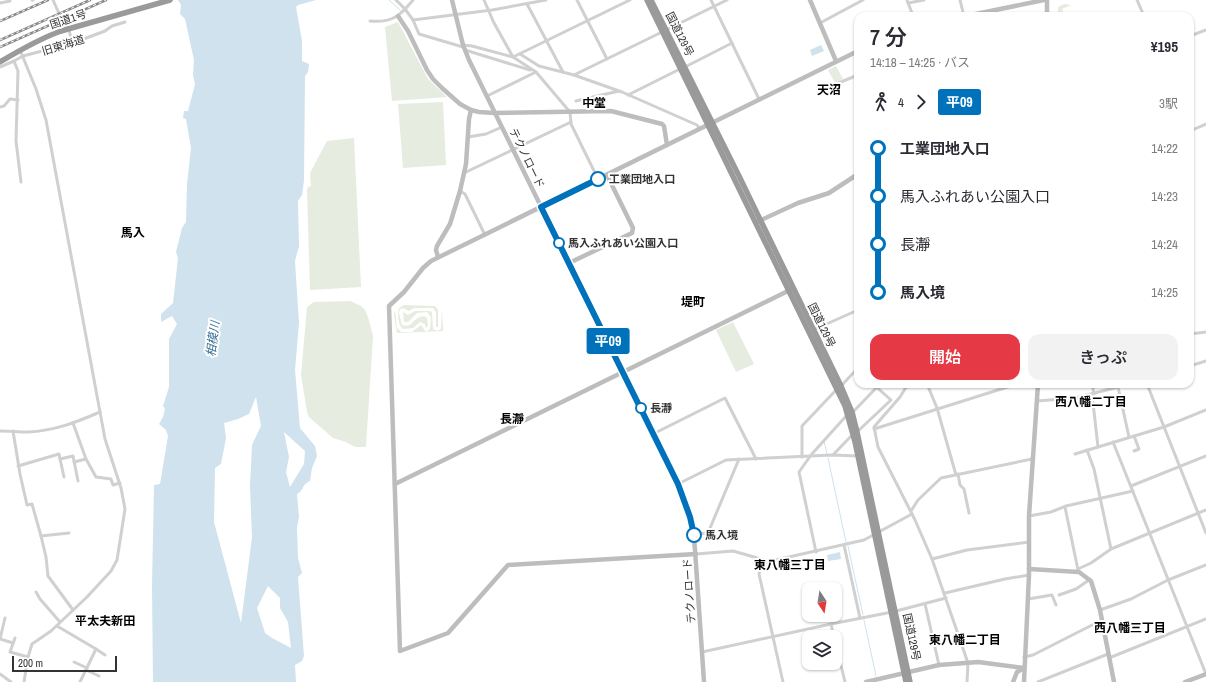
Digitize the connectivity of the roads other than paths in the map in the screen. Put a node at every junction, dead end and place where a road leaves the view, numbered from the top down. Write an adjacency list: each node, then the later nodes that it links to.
1 (53, 0): 45 (street)
2 (170, 0): 48 (highway, 国道1号, bridge)
3 (396, 0): 27 (street)
4 (413, 0): 27 (street)
5 (452, 0): 35 (street, テクノロード)
6 (484, 0): 28 (street)
7 (546, 0): 25 (street)
8 (577, 0): 38 (street)
9 (630, 0): 38 (street)
10 (647, 0): 42 (highway, 国道129号)
11 (651, 0): 42 (highway, 国道129号)
12 (711, 0): 26 (street)
13 (727, 0): 26 (street)
14 (810, 0): 40 (street)
15 (863, 0): 40 (street)
16 (924, 0): 22 (street)
17 (960, 0): 30 (street)
18 (1044, 0): 23 (street)
19 (1047, 0): 32 (street)
20 (1137, 0): 33 (street)
21 (10, 1): 24 (street)
22 (907, 1): 29 (street)
23 (1034, 1): 31 (street)
24 (0, 3)
25 (527, 4): 28 (street); 44 (street)
26 (714, 6): 42 (street); 46 (street)
27 (405, 9): 34 (street); 36 (street)
28 (489, 10): 35 (street); 52 (street)
29 (911, 12)
30 (964, 12)
31 (987, 12)
32 (1047, 12)
33 (1142, 12)
34 (398, 16): 37 (street); 71 (street)
35 (454, 16): 36 (street); 47 (street, テクノロード)
36 (413, 20): 47 (street)
37 (370, 21)
38 (588, 21): 44 (street); 53 (street)
39 (125, 22): 45 (street, 旧東海道)
40 (820, 23): 56 (street)
41 (1206, 30): 43 (street)
42 (664, 31): 53 (street); 58 (highway, 国道129号)
43 (1194, 34)
44 (546, 40): 50 (street); 60 (street)
45 (73, 43): 51 (street, 旧東海道)
46 (732, 43): 58 (street); 67 (street)
47 (464, 47): 52 (street); 59 (street); 66 (street, テクノロード)
48 (20, 50): 51 (street); 55 (highway, 国道1号)
49 (854, 53): 56 (street)
50 (520, 54): 52 (street); 60 (street)
51 (23, 56): 54 (street, 旧東海道); 118 (street)
52 (513, 57): 59 (street)
53 (607, 59): 61 (street)
54 (14, 61): 57 (street, 旧東海道); 68 (street)
55 (0, 62)
56 (836, 62): 67 (street)
57 (0, 67)
58 (682, 68): 65 (street); 75 (highway, 国道129号)
59 (536, 72): 66 (street); 72 (street)
60 (563, 72): 61 (street)
61 (574, 76): 64 (street)
62 (854, 77): 63 (street)
63 (836, 84)
64 (618, 91): 65 (street); 69 (street)
65 (628, 95): 78 (street)
66 (487, 96): 73 (street, テクノロード)
67 (759, 99): 75 (street)
68 (18, 100): 70 (street); 87 (street)
69 (576, 100)
70 (0, 107)
71 (471, 110): 73 (street); 80 (street)
72 (570, 112): 73 (street); 74 (street); 81 (street)
73 (495, 113): 77 (street, テクノロード)
74 (571, 122): 82 (street); 86 (street)
75 (710, 124): 78 (street); 90 (highway, 国道129号)
76 (1206, 124): 79 (street)
77 (502, 127): 80 (street); 82 (street, テクノロード)
78 (700, 129): 81 (street)
79 (1194, 129)
80 (468, 137): 83 (street)
81 (667, 145): 84 (street)
82 (513, 150): 83 (street); 89 (street, テクノロード)
83 (464, 173): 88 (street)
84 (607, 175): 86 (street); 93 (street)
85 (854, 178): 90 (street)
86 (598, 179): 89 (street)
87 (21, 182)
88 (460, 191): 91 (street); 92 (street)
89 (541, 207): 91 (street); 93 (street, テクノロード)
90 (758, 222): 94 (highway, 国道129号)
91 (485, 235): 92 (street)
92 (438, 257): 151 (street)
93 (569, 263): 101 (street, テクノロード)
94 (791, 290): 96 (highway, 国道129号); 101 (street); 103 (highway, 国道129号)
95 (854, 312): 96 (street)
96 (813, 330): 103 (highway, 国道129号)
97 (1206, 332): 98 (street)
98 (1194, 334)
99 (1206, 361): 100 (street)
100 (1194, 365)
101 (623, 372): 126 (street, テクノロード); 151 (street)
102 (854, 372): 103 (street)
103 (839, 388): 119 (highway, 国道129号); 137 (street)
104 (875, 388): 119 (street)
105 (877, 388): 125 (street)
106 (906, 388): 122 (street)
107 (929, 388): 116 (street)
108 (1004, 388): 116 (street)
109 (1038, 388): 115 (street)
110 (1092, 388): 114 (street)
111 (1114, 388): 114 (street)
112 (1118, 388): 128 (street)
113 (1148, 388): 121 (street)
114 (1093, 394): 115 (street); 130 (street)
115 (1037, 401): 143 (street)
116 (937, 408): 122 (street); 147 (street)
117 (1206, 410): 121 (street)
118 (100, 412): 120 (street); 150 (street)
119 (850, 413): 125 (highway, 国道129号); 138 (street)
120 (73, 423): 123 (street); 140 (street)
121 (1164, 427): 127 (street); 146 (street)
122 (874, 429): 158 (street)
123 (13, 431): 124 (street); 145 (street)
124 (0, 432)
125 (855, 433): 134 (street); 135 (highway, 国道129号); 163 (highway, 国道129号)
126 (653, 434): 142 (street); 152 (street, テクノロード)
127 (1134, 436): 128 (street); 132 (street)
128 (1129, 437): 129 (street)
129 (1113, 442): 130 (street); 153 (street)
130 (1098, 447): 131 (street)
131 (1087, 450): 133 (street); 155 (street)
132 (1134, 451)
133 (1075, 454)
134 (833, 456): 135 (street); 138 (street)
135 (858, 456): 163 (highway, 国道129号)
136 (1206, 456): 146 (street)
137 (802, 457): 138 (street); 142 (street)
138 (809, 457): 171 (street)
139 (60, 459): 144 (street); 145 (street); 148 (street)
140 (86, 459): 144 (street); 150 (street)
141 (739, 459): 142 (street); 152 (street); 166 (street)
142 (756, 459)
143 (1032, 459): 147 (street); 161 (street)
144 (74, 462): 149 (street)
145 (18, 466): 167 (street)
146 (1179, 466): 153 (street); 160 (street)
147 (957, 475): 158 (street); 159 (street)
148 (64, 478)
149 (78, 481)
150 (120, 483): 188 (street)
151 (395, 484): 172 (street)
152 (678, 484): 166 (street, テクノロード)
153 (1131, 486): 154 (street)
154 (1133, 491): 155 (street); 164 (street)
155 (1101, 498): 156 (street); 170 (street)
156 (1065, 507): 161 (street); 177 (street)
157 (1206, 510): 160 (street)
158 (912, 513): 163 (street); 173 (street)
159 (969, 513)
160 (1198, 513): 164 (street); 165 (street)
161 (1029, 516): 168 (street)
162 (69, 533): 167 (street)
163 (877, 533): 169 (street); 190 (highway, 国道129号)
164 (1149, 533): 170 (street); 180 (street)
165 (1206, 533)
166 (694, 534): 172 (street, テクノロード)
167 (41, 536): 188 (street)
168 (1029, 542): 173 (street); 176 (street)
169 (844, 545): 171 (street); 192 (street)
170 (1111, 549): 177 (street)
171 (816, 552): 174 (street)
172 (696, 554): 174 (street); 204 (street, テクノロード)
173 (932, 559): 182 (street)
174 (762, 563): 200 (street)
175 (1206, 565): 180 (street)
176 (1029, 569): 177 (street); 178 (street)
177 (1078, 571): 179 (street)
178 (1028, 575): 182 (street); 185 (street)
179 (1089, 580): 183 (street); 189 (street)
180 (1168, 580): 189 (street); 198 (street)
181 (36, 592): 195 (street)
182 (944, 593): 184 (street)
183 (1059, 595)
184 (946, 598): 186 (street); 210 (street)
185 (1027, 599): 187 (street); 208 (street)
186 (925, 604): 190 (street); 211 (street)
187 (1056, 605)
188 (73, 610): 195 (street)
189 (1100, 610): 194 (street)
190 (894, 612): 192 (street); 215 (highway, 国道129号)
191 (5, 618): 202 (street)
192 (860, 618): 196 (street)
193 (1206, 619): 198 (street)
194 (1102, 620): 206 (street); 208 (street)
195 (60, 622): 197 (street)
196 (831, 624): 199 (street); 200 (street)
197 (57, 626): 203 (street); 207 (street)
198 (1187, 627): 206 (street); 217 (street)
199 (833, 630)
200 (772, 637): 204 (street); 223 (street)
201 (15, 638): 202 (street)
202 (13, 643): 207 (street)
203 (96, 649): 205 (street); 213 (street)
204 (702, 652): 222 (street, テクノロード)
205 (105, 655)
206 (1108, 656): 231 (street); 232 (street)
207 (28, 657): 220 (street)
208 (1024, 657): 212 (street)
209 (74, 662): 213 (street)
210 (968, 663): 211 (street); 212 (street); 228 (street)
211 (939, 665): 215 (street)
212 (1024, 668): 229 (street); 230 (street)
213 (86, 669): 218 (street); 221 (street)
214 (842, 669): 224 (street)
215 (907, 673): 225 (street); 226 (highway, 国道129号); 227 (highway, 国道129号)
216 (0, 674): 219 (street)
217 (1206, 674): 233 (street)
218 (99, 676)
219 (11, 682)
220 (24, 682)
221 (80, 682)
222 (704, 682)
223 (782, 682)
224 (845, 682)
225 (866, 682)
226 (906, 682)
227 (910, 682)
228 (967, 682)
229 (1013, 682)
230 (1024, 682)
231 (1038, 682)
232 (1114, 682)
233 (1185, 682)

